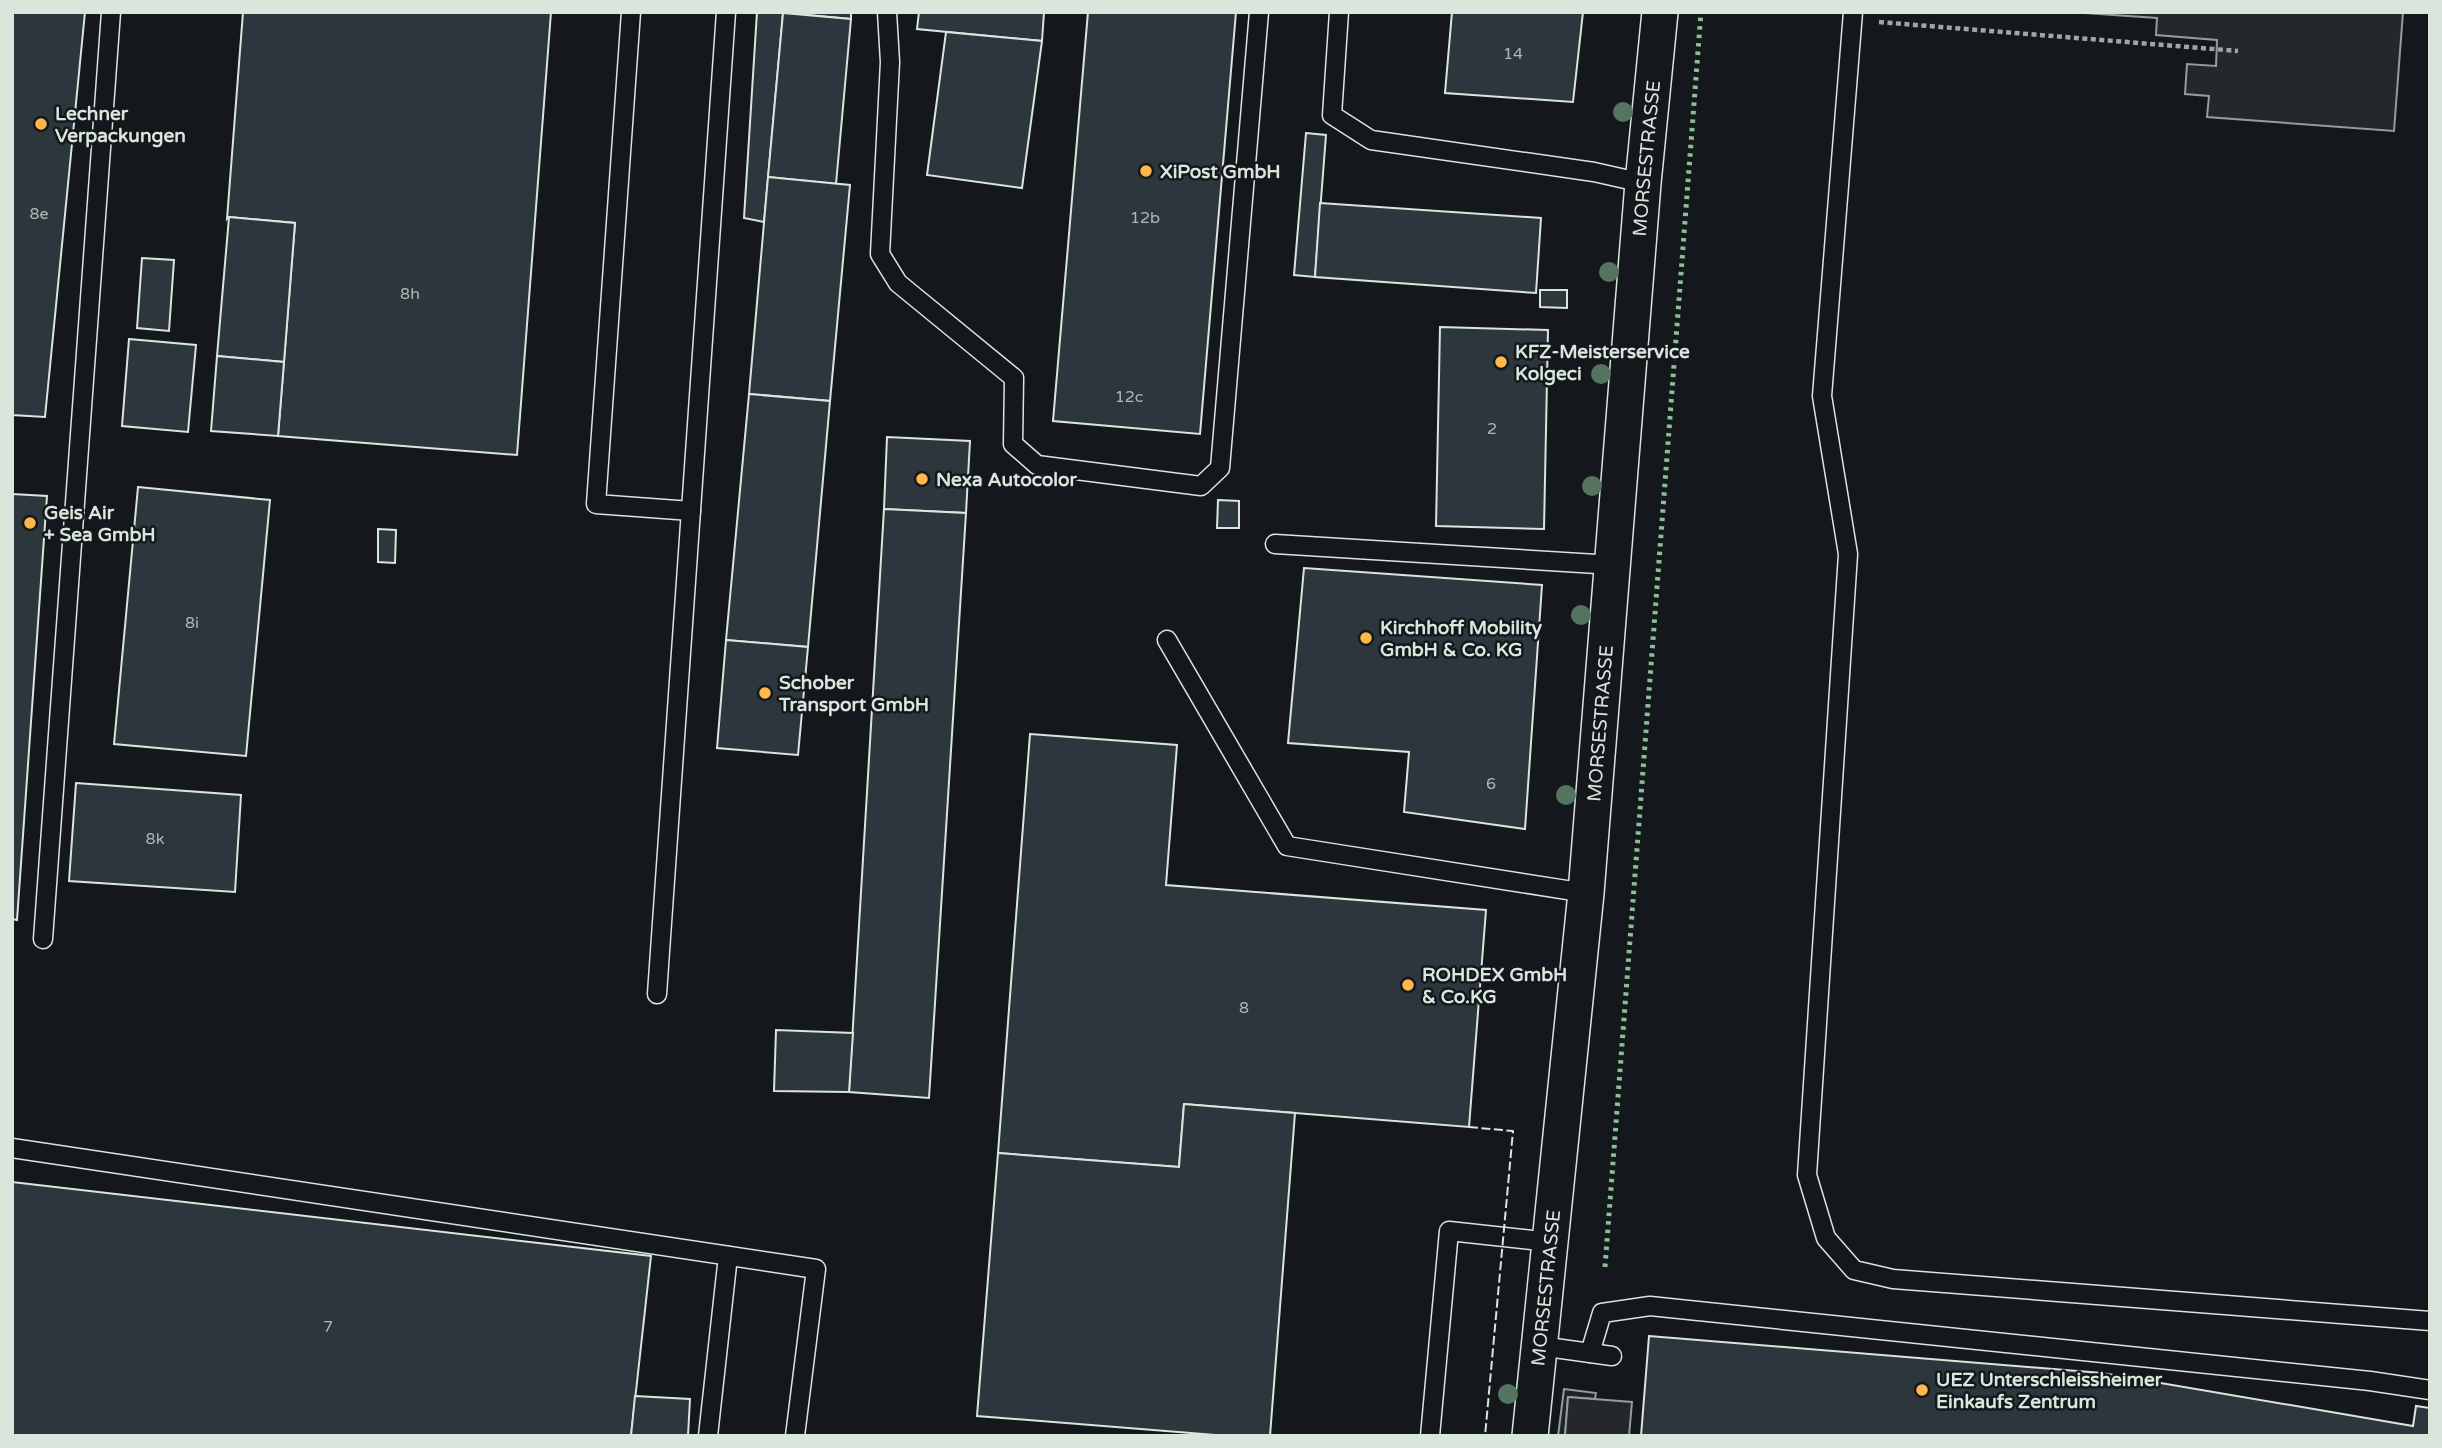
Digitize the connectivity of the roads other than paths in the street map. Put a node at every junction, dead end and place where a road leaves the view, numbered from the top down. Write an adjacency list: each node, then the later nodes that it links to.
1 (111, 12): 15 (lane)
2 (631, 12): 10 (lane)
3 (726, 12): 10 (lane)
4 (887, 12): 5 (lane)
5 (1259, 12)
6 (1339, 12): 9 (lane)
7 (1660, 12): 9 (street, MORSESTRASSE)
8 (1853, 16): 20 (lane)
9 (1643, 183): 12 (street, MORSESTRASSE)
10 (691, 511): 16 (lane)
11 (1275, 544): 12 (lane)
12 (1613, 565): 14 (street, MORSESTRASSE)
13 (1167, 640): 14 (lane)
14 (1586, 893): 18 (street, MORSESTRASSE)
15 (43, 939)
16 (657, 994)
17 (12, 1148): 19 (lane)
18 (1550, 1242): 21 (street, MORSESTRASSE); 27 (lane)
19 (728, 1256): 25 (lane); 26 (lane)
20 (2430, 1321)
21 (1540, 1346): 22 (lane); 28 (street, MORSESTRASSE)
22 (1590, 1353): 23 (lane); 24 (lane)
23 (1612, 1356)
24 (2430, 1390)
25 (708, 1436)
26 (794, 1436)
27 (1430, 1436)
28 (1530, 1436)

